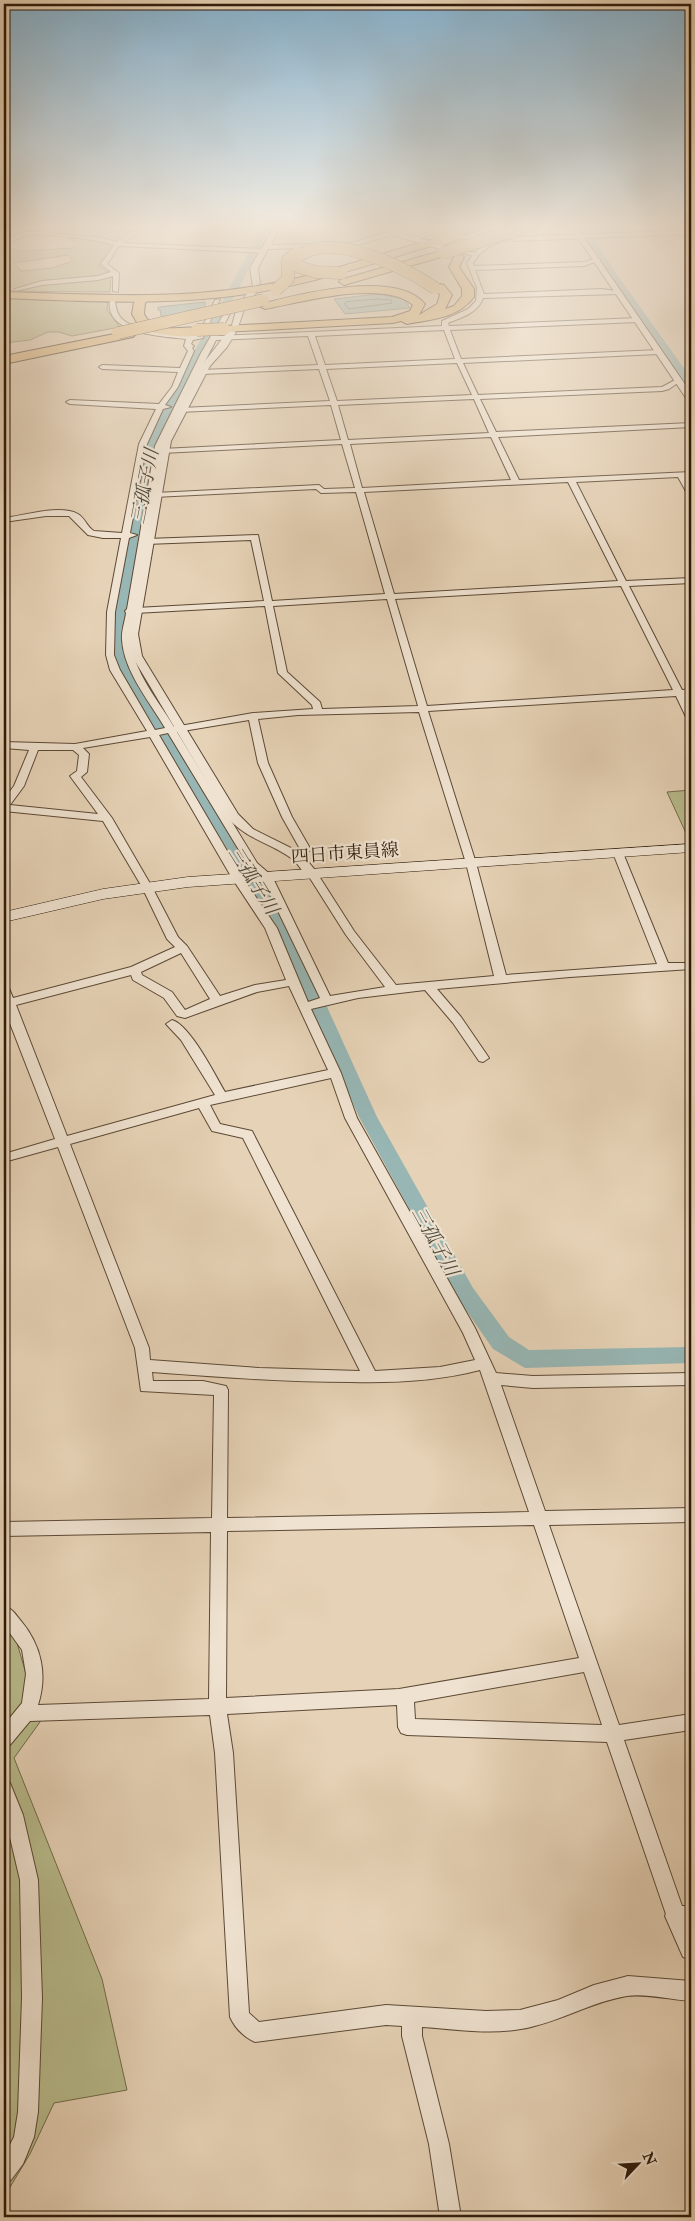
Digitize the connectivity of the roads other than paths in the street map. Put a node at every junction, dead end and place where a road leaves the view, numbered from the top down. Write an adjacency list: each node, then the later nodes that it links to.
1 (128, 333): 11 (highway, bridge)
2 (132, 333): 11 (highway)
3 (149, 333): 13 (street)
4 (172, 333): 13 (highway)
5 (203, 333): 13 (street)
6 (226, 333): 7 (highway); 12 (street); 13 (highway, bridge); 14 (street); 15 (street)
7 (231, 333)
8 (341, 333): 12 (street)
9 (447, 333): 19 (street)
10 (646, 333): 16 (street)
11 (123, 334): 17 (highway); 18 (highway)
12 (311, 334): 21 (street)
13 (193, 339): 14 (street); 22 (street)
14 (209, 347): 15 (street); 30 (street)
15 (221, 348): 23 (street)
16 (659, 352): 19 (street); 24 (street)
17 (4, 356)
18 (4, 360)
19 (459, 361): 21 (street); 25 (street)
20 (102, 367): 22 (street)
21 (322, 367): 23 (street); 28 (street)
22 (182, 370): 29 (street)
23 (202, 372): 30 (street)
24 (679, 380): 25 (street); 26 (street)
25 (476, 397): 28 (street); 32 (street)
26 (691, 399)
27 (70, 402): 29 (street)
28 (334, 403): 30 (street); 33 (street)
29 (161, 406): 30 (street); 43 (street)
30 (179, 409): 34 (street); 44 (street)
31 (691, 425): 32 (street)
32 (495, 435): 33 (street); 38 (street)
33 (345, 442): 34 (street); 39 (street)
34 (164, 451): 41 (street)
35 (680, 474): 36 (street); 37 (street); 40 (street)
36 (691, 474)
37 (571, 480): 38 (street); 46 (street)
38 (516, 482): 39 (street)
39 (359, 490): 41 (street); 47 (street)
40 (691, 493)
41 (157, 495): 44 (street)
42 (4, 520): 43 (street)
43 (125, 535): 44 (street); 57 (street)
44 (145, 540): 48 (street); 49 (street)
45 (691, 580): 46 (street)
46 (624, 585): 47 (street); 50 (street)
47 (391, 597): 48 (street); 52 (street)
48 (269, 604): 49 (street); 53 (street)
49 (133, 611): 56 (street)
50 (678, 692): 51 (street); 52 (street); 55 (street)
51 (691, 692)
52 (423, 709): 53 (street); 66 (street)
53 (318, 711): 54 (street)
54 (253, 716): 56 (street); 65 (street)
55 (691, 717)
56 (175, 728): 57 (street); 65 (street); 68 (street)
57 (152, 733): 59 (street); 69 (street)
58 (4, 745): 60 (street)
59 (75, 747): 60 (street); 62 (street)
60 (34, 749): 61 (street)
61 (4, 807): 62 (street)
62 (108, 818): 70 (street)
63 (691, 848): 64 (main road, 四日市東員線)
64 (618, 853): 66 (main road, 四日市東員線); 74 (street)
65 (297, 856): 67 (street)
66 (471, 863): 67 (main road, 四日市東員線); 76 (street)
67 (313, 875): 68 (main road, 四日市東員線); 80 (street)
68 (266, 876): 69 (main road, 四日市東員線); 81 (street)
69 (236, 878): 70 (main road, 四日市東員線); 77 (street)
70 (147, 886): 71 (main road, 四日市東員線); 72 (street)
71 (4, 917)
72 (183, 948): 75 (street); 82 (street)
73 (691, 966): 74 (street)
74 (664, 967): 76 (street)
75 (135, 970): 82 (street); 83 (street)
76 (501, 979): 78 (street)
77 (293, 982): 82 (street); 84 (street)
78 (428, 986): 80 (street); 86 (street)
79 (4, 988): 83 (street)
80 (394, 990): 81 (street)
81 (326, 999): 84 (street)
82 (217, 1001)
83 (6, 1003): 90 (street)
84 (305, 1007): 87 (street)
85 (172, 1024): 88 (street)
86 (483, 1058)
87 (334, 1073): 88 (street); 93 (street)
88 (222, 1097): 89 (street)
89 (202, 1102): 90 (street); 94 (street)
90 (61, 1142): 91 (street); 98 (street)
91 (4, 1158)
92 (151, 1366): 94 (street)
93 (488, 1371): 94 (street); 95 (street); 97 (street)
94 (370, 1376)
95 (691, 1379)
96 (691, 1515): 97 (street)
97 (539, 1519): 98 (street); 101 (street)
98 (219, 1525): 99 (street); 103 (street)
99 (4, 1529)
100 (4, 1612): 104 (street)
101 (588, 1664): 102 (street); 106 (street)
102 (406, 1696): 103 (street); 106 (street)
103 (217, 1706): 104 (street); 112 (street)
104 (26, 1713): 107 (street)
105 (691, 1722): 106 (street)
106 (613, 1734): 109 (street)
107 (4, 1739)
108 (4, 1789): 113 (street)
109 (684, 1915): 110 (street)
110 (691, 1949)
111 (691, 1991): 112 (street)
112 (412, 2016): 114 (street)
113 (4, 2173)
114 (450, 2217)

